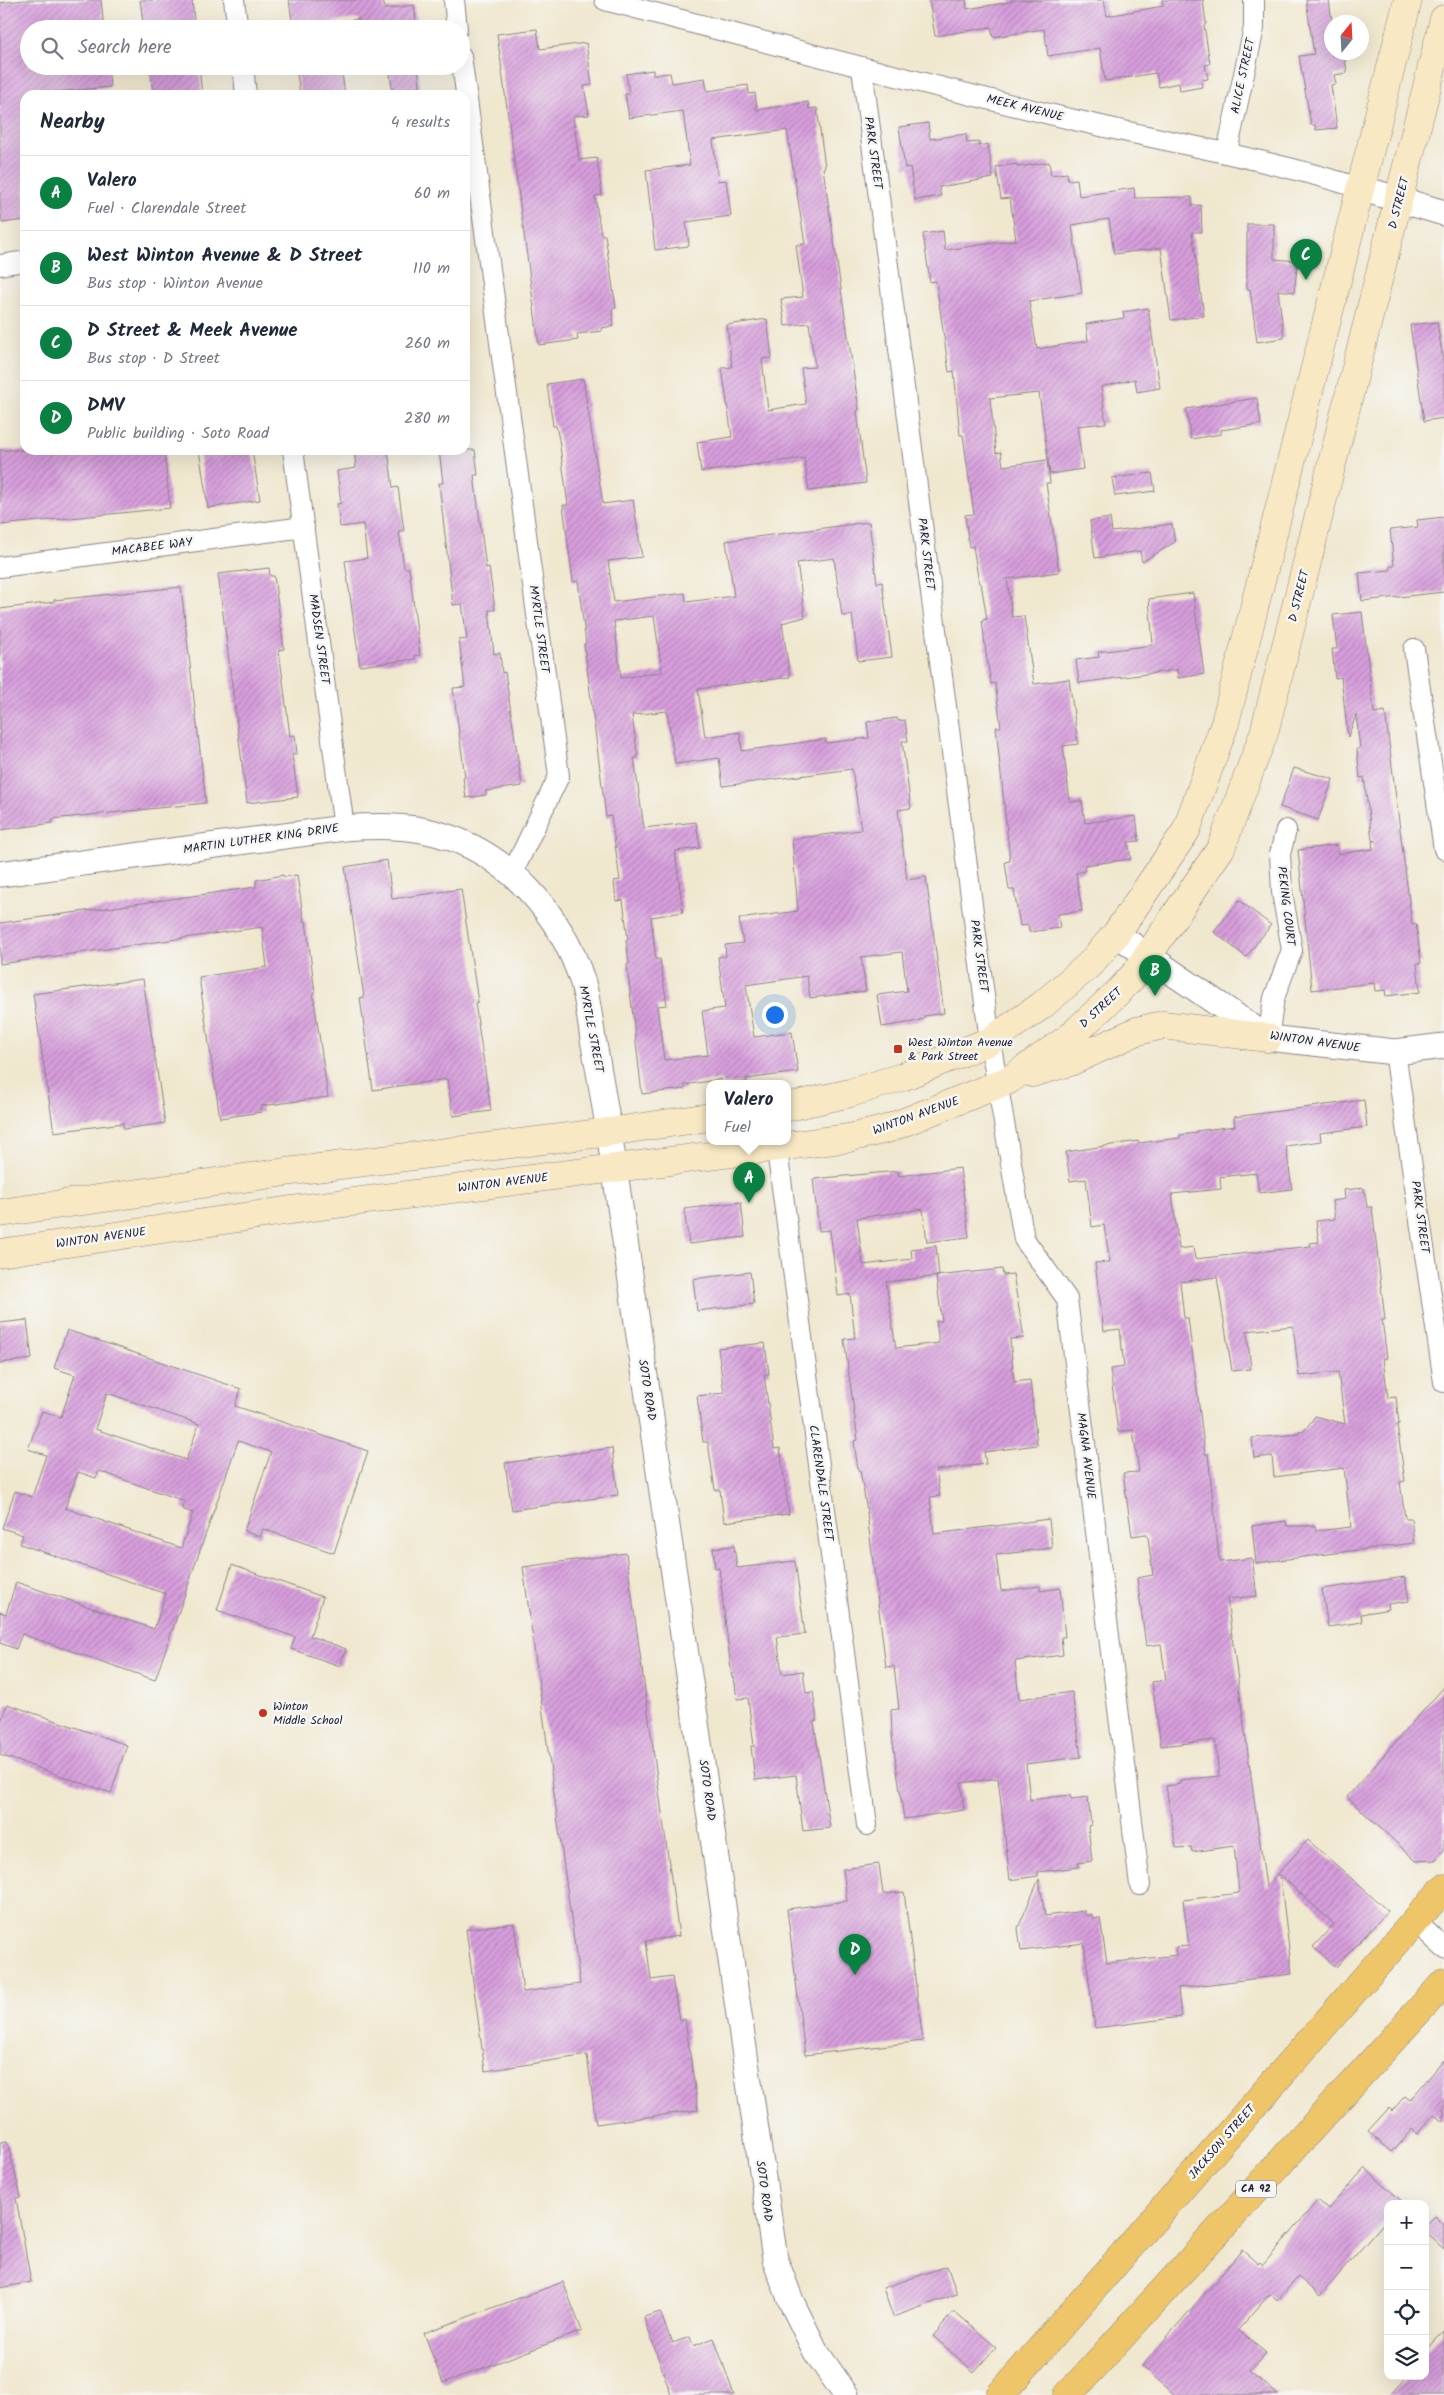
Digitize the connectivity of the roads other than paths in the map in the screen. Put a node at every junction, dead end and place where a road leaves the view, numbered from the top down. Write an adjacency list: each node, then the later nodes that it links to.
1 (234, 0): 6 (street)
2 (454, 0): 7 (street)
3 (605, 0): 9 (street, MEEK AVENUE)
4 (1254, 0): 15 (street, ALICE STREET)
5 (1408, 0): 16 (main road)
6 (237, 20)
7 (457, 20)
8 (1444, 20): 17 (main road, D STREET)
9 (862, 68): 15 (street, MEEK AVENUE); 33 (street, PARK STREET)
10 (244, 75): 12 (street)
11 (464, 75): 13 (street, MYRTLE STREET)
12 (245, 90)
13 (466, 90)
14 (470, 122): 29 (street, MYRTLE STREET)
15 (1227, 152): 16 (street, MEEK AVENUE)
16 (1360, 188): 17 (street, MEEK AVENUE); 30 (main road)
17 (1400, 200): 18 (street, MEEK AVENUE); 31 (main road, D STREET)
18 (1444, 213)
19 (20, 262): 20 (street)
20 (0, 265)
21 (294, 455): 22 (street, MADSEN STREET)
22 (304, 527): 23 (street, MACABEE WAY); 25 (street, MADSEN STREET)
23 (0, 567)
24 (1414, 649): 27 (street)
25 (344, 828): 28 (street, MARTIN LUTHER KING DRIVE); 29 (street, MARTIN LUTHER KING DRIVE)
26 (1286, 830): 32 (street, PEKING COURT)
27 (1444, 849)
28 (0, 874)
29 (512, 874): 39 (street, MYRTLE STREET)
30 (1116, 934): 31 (street, WINTON AVENUE); 33 (main road)
31 (1148, 956): 32 (street, WINTON AVENUE); 36 (main road, D STREET)
32 (1268, 1038): 35 (street, WINTON AVENUE); 36 (main road)
33 (990, 1041): 36 (street, MAGNA AVENUE); 37 (main road)
34 (1444, 1046): 35 (street, WINTON AVENUE)
35 (1395, 1052): 45 (street, PARK STREET)
36 (1004, 1083): 40 (main road, WINTON AVENUE); 47 (street, MAGNA AVENUE)
37 (791, 1106)
38 (706, 1118): 39 (main road)
39 (609, 1132): 42 (street, MYRTLE STREET); 43 (main road)
40 (791, 1144)
41 (776, 1145): 42 (main road, WINTON AVENUE); 46 (street, CLARENDALE STREET)
42 (614, 1169): 44 (main road, WINTON AVENUE); 52 (street, SOTO ROAD)
43 (0, 1213)
44 (0, 1253)
45 (1444, 1382)
46 (867, 1825)
47 (1140, 1885)
48 (1444, 1888): 49 (main road, JACKSON STREET)
49 (1415, 1921): 50 (street); 53 (main road, JACKSON STREET)
50 (1444, 1948)
51 (1444, 1982): 54 (main road, CA 92)
52 (846, 2395)
53 (1000, 2395)
54 (1068, 2395)

